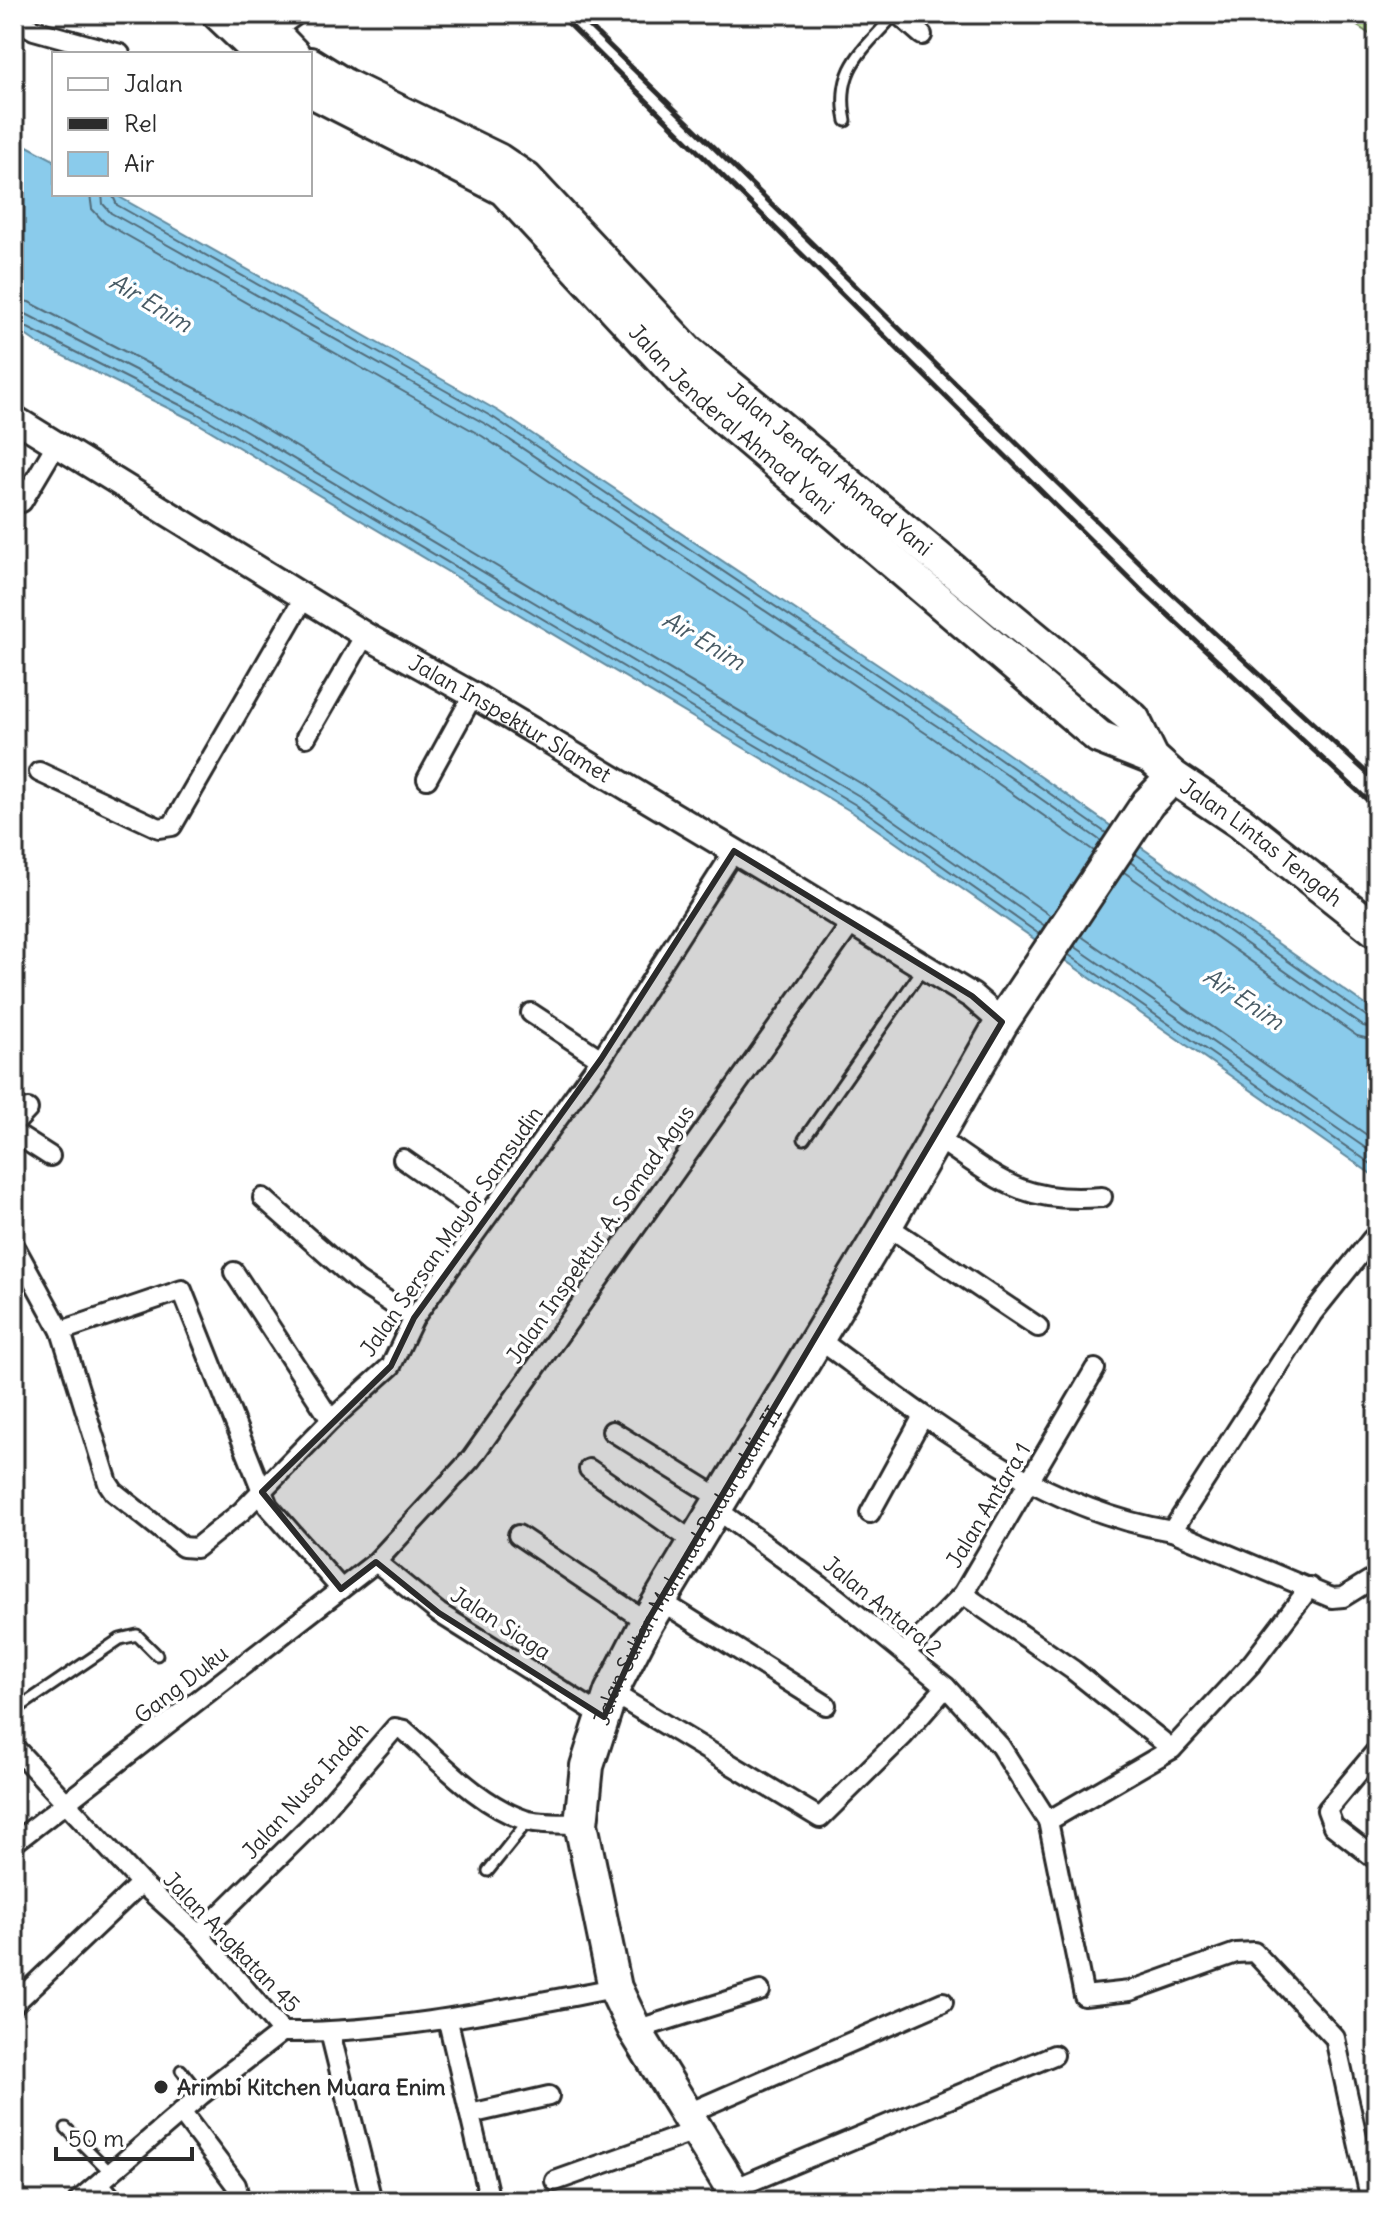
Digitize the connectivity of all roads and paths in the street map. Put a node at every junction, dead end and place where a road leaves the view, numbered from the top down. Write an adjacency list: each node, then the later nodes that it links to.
1 (219, 14): 4 (highway)
2 (897, 14): 5 (street); 10 (lane)
3 (14, 18): 6 (street)
4 (269, 28): 7 (highway)
5 (922, 35)
6 (113, 52)
7 (290, 52)
8 (312, 65): 18 (highway, Jalan Jendral Ahmad Yani)
9 (312, 91): 18 (highway, Jalan Jenderal Ahmad Yani)
10 (846, 121)
11 (14, 418): 12 (street, Jalan Inspektur Slamet)
12 (57, 443): 13 (street); 14 (street, Jalan Inspektur Slamet)
13 (22, 502)
14 (305, 596): 15 (street, Jalan Inspektur Slamet); 19 (street)
15 (365, 635): 16 (street, Jalan Inspektur Slamet); 17 (street)
16 (473, 695): 20 (street); 21 (street, Jalan Inspektur Slamet)
17 (306, 737)
18 (1162, 768): 23 (highway, Jalan Lintas Tengah); 24 (highway, Jalan Lintas Tengah)
19 (39, 772)
20 (427, 779)
21 (734, 851): 22 (street, Jalan Inspektur Slamet); 28 (street, Jalan Sersan Mayor Samsudin)
22 (851, 924): 25 (street, Jalan Inspektur Slamet); 59 (street, Jalan Inspektur A. Somad Agus)
23 (1377, 931)
24 (1040, 966): 27 (highway, Jalan Sultan Mahmud Badaruddin II)
25 (924, 967): 27 (street, Jalan Inspektur Slamet); 33 (lane)
26 (531, 1013): 28 (street)
27 (1002, 1022): 32 (highway, Jalan Sultan Mahmud Badaruddin II)
28 (601, 1059): 38 (street, Jalan Sersan Mayor Samsudin)
29 (28, 1109): 30 (street)
30 (14, 1124)
31 (14, 1133): 34 (street)
32 (936, 1137): 36 (street); 39 (highway, Jalan Sultan Mahmud Badaruddin II)
33 (804, 1139)
34 (50, 1156)
35 (403, 1159): 38 (street)
36 (1102, 1197)
37 (263, 1198): 43 (street)
38 (486, 1217): 43 (street, Jalan Sersan Mayor Samsudin)
39 (886, 1225): 44 (street); 46 (highway, Jalan Sultan Mahmud Badaruddin II)
40 (1372, 1239): 56 (street)
41 (14, 1245): 45 (street)
42 (234, 1272): 49 (street)
43 (414, 1318): 49 (street, Jalan Sersan Mayor Samsudin)
44 (1038, 1327)
45 (61, 1331): 53 (street); 53 (street, Jalan Sersan Mayor Samsudin)
46 (817, 1338): 48 (street); 54 (highway, Jalan Sultan Mahmud Badaruddin II)
47 (1095, 1369): 52 (street, Jalan Antara 1)
48 (923, 1416): 52 (street); 55 (street)
49 (331, 1420): 53 (street, Jalan Sersan Mayor Samsudin)
50 (612, 1431): 54 (street, Jalan Antara 2)
51 (589, 1469): 58 (street)
52 (1032, 1482): 56 (street); 63 (street, Jalan Antara 1)
53 (262, 1492): 62 (street)
54 (718, 1503): 58 (highway, Jalan Sultan Mahmud Badaruddin II); 65 (street, Jalan Antara 2)
55 (870, 1513)
56 (1172, 1531): 61 (street)
57 (518, 1535): 64 (street)
58 (694, 1542): 64 (highway, Jalan Sultan Mahmud Badaruddin II)
59 (376, 1562): 62 (street, Gang Duku); 68 (street, Jalan Siaga)
60 (1377, 1576): 61 (street)
61 (1310, 1587): 72 (street)
62 (341, 1589): 74 (street, Gang Duku)
63 (963, 1594): 65 (street, Jalan Antara 1); 72 (street)
64 (654, 1612): 68 (highway, Jalan Sultan Mahmud Badaruddin II); 69 (street)
65 (905, 1653): 67 (street, Jalan Antara 2)
66 (157, 1655): 70 (lane)
67 (946, 1687): 75 (street, Jalan Antara 2); 77 (street)
68 (608, 1705): 75 (street, Jalan Siaga); 78 (highway, Jalan Sultan Mahmud Badaruddin II)
69 (826, 1705)
70 (14, 1711)
71 (14, 1747): 74 (street, Jalan Angkatan 45)
72 (1172, 1749): 77 (street)
73 (1377, 1750): 80 (street)
74 (69, 1802): 79 (street, Gang Duku); 82 (street, Jalan Angkatan 45)
75 (813, 1816)
76 (528, 1821): 78 (street, Jalan Nusa Indah); 81 (lane); 83 (street, Jalan Nusa Indah)
77 (1048, 1821): 100 (street)
78 (581, 1824): 84 (highway, Jalan Sultan Mahmud Badaruddin II)
79 (14, 1843)
80 (1377, 1860)
81 (488, 1871)
82 (141, 1883): 83 (street, Jalan Angkatan 45); 87 (street)
83 (199, 1935): 90 (street, Jalan Angkatan 45)
84 (615, 1988): 88 (street, Jalan Angkatan 45); 89 (highway, Jalan Sultan Mahmud Badaruddin II)
85 (760, 1991): 89 (street)
86 (943, 2002): 98 (street)
87 (14, 2004)
88 (448, 2021): 91 (street, Jalan Angkatan 45); 97 (street)
89 (635, 2030): 98 (highway, Jalan Sultan Mahmud Badaruddin II)
90 (282, 2032): 91 (street, Jalan Angkatan 45); 94 (street)
91 (330, 2032): 107 (street)
92 (1054, 2055): 103 (street)
93 (181, 2070): 94 (lane)
94 (201, 2095): 96 (street)
95 (549, 2096): 97 (street)
96 (181, 2112): 101 (street); 106 (street)
97 (470, 2114): 108 (street)
98 (690, 2122): 102 (street); 103 (highway, Jalan Sultan Mahmud Badaruddin II)
99 (66, 2128): 101 (lane)
100 (1370, 2161): 109 (street)
101 (105, 2179): 104 (street); 105 (street)
102 (555, 2181)
103 (736, 2195)
104 (78, 2201)
105 (114, 2201)
106 (240, 2201)
107 (372, 2201)
108 (490, 2201)
109 (1371, 2201)

